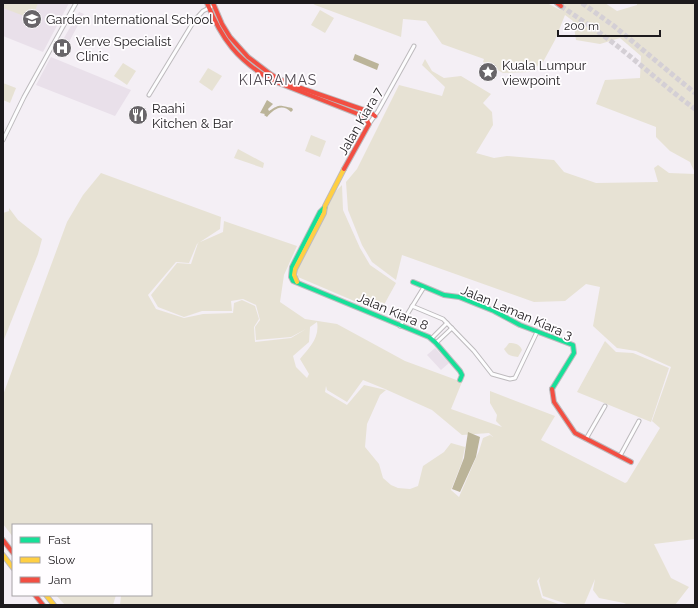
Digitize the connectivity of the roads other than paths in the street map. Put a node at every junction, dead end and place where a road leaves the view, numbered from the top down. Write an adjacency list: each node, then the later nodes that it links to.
1 (76, 3): 9 (street)
2 (207, 3): 4 (main road)
3 (214, 4): 4 (street); 7 (main road)
4 (209, 8): 6 (street); 8 (main road)
5 (414, 46): 7 (street, Jalan Kiara 7)
6 (149, 95)
7 (375, 116): 8 (street, Jalan Kiara 7)
8 (369, 124): 10 (main road, Jalan Kiara 7)
9 (3, 140)
10 (325, 206): 15 (main road, Jalan Kiara 8)
11 (413, 282): 12 (main road, Jalan Laman Kiara 3)
12 (424, 287): 13 (street); 17 (main road, Jalan Laman Kiara 3)
13 (412, 306): 14 (street); 15 (street)
14 (447, 323): 16 (street); 18 (street)
15 (400, 326): 18 (main road, Jalan Kiara 8)
16 (452, 328): 17 (street); 19 (street)
17 (537, 332): 23 (main road, Jalan Laman Kiara 3)
18 (431, 339): 19 (main road, Jalan Kiara 8)
19 (436, 343): 20 (main road, Jalan Kiara 8)
20 (460, 380)
21 (605, 406): 23 (street)
22 (640, 421): 24 (street)
23 (586, 439): 24 (main road, Jalan Laman Kiara 3)
24 (620, 456): 25 (main road, Jalan Laman Kiara 3)
25 (631, 462)
26 (3, 540): 27 (main road)
27 (12, 552)
28 (3, 555): 29 (main road)
29 (12, 567)
30 (36, 596): 32 (main road)
31 (47, 596): 33 (main road)
32 (43, 605)
33 (54, 605)

